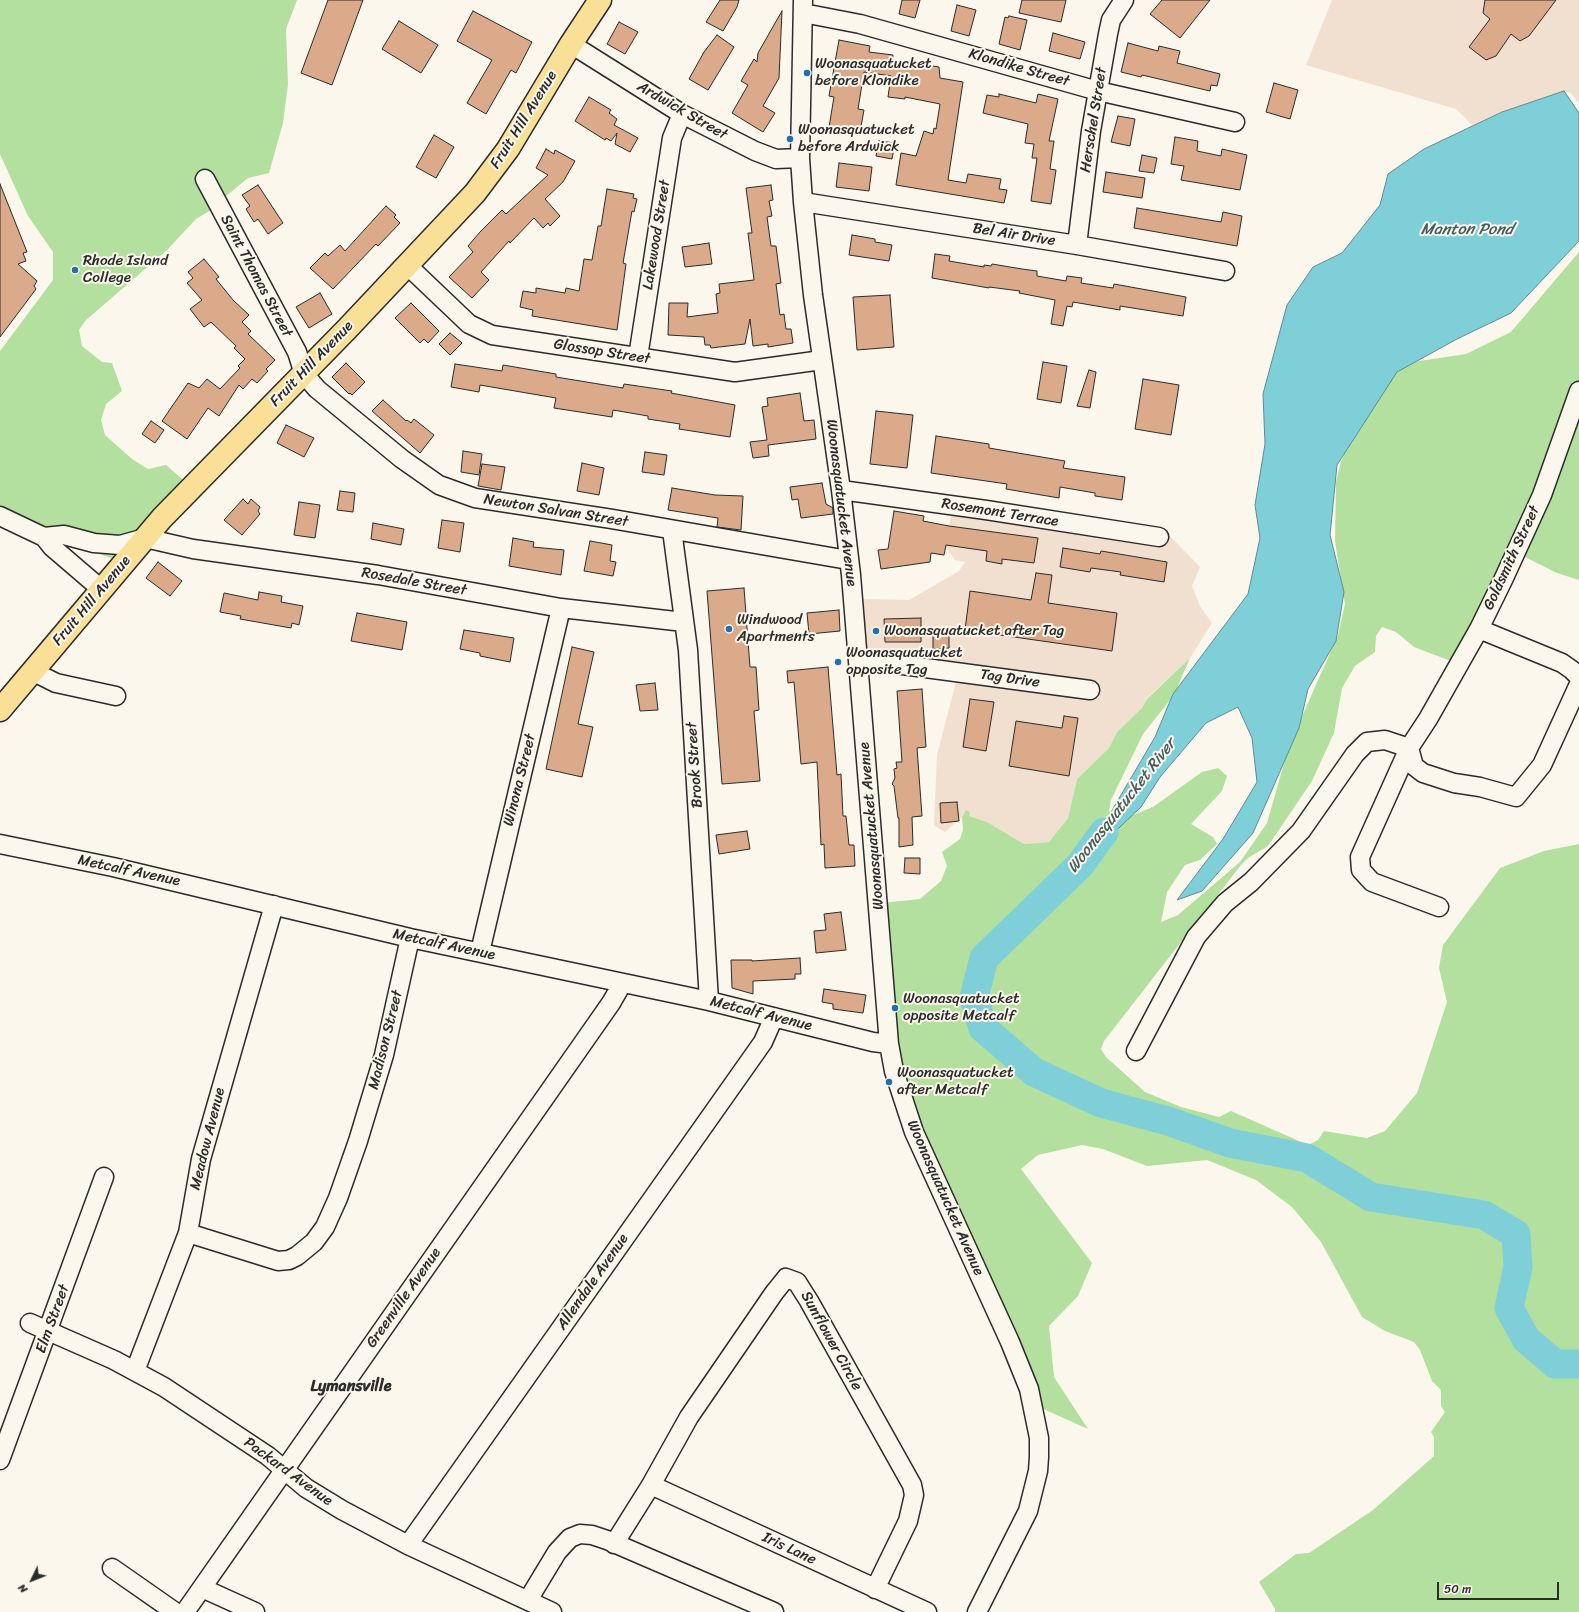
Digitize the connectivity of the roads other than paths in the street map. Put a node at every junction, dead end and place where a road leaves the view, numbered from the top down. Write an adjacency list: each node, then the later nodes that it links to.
1 (600, 0): 4 (main road, Fruit Hill Avenue)
2 (1124, 0): 5 (street, Herschel Street)
3 (803, 6): 5 (street, Klondike Street); 8 (street, Woonasquatucket Avenue)
4 (570, 44): 6 (street, Ardwick Street); 12 (main road, Fruit Hill Avenue)
5 (1098, 91): 7 (street, Klondike Street); 11 (street, Herschel Street)
6 (682, 114): 8 (street, Ardwick Street); 14 (street, Lakewood Street)
7 (1235, 122)
8 (800, 158): 10 (street, Woonasquatucket Avenue)
9 (205, 179): 16 (street, Saint Thomas Street)
10 (803, 202): 11 (street, Bel Air Drive); 15 (street, Woonasquatucket Avenue)
11 (1077, 245): 13 (street, Bel Air Drive)
12 (407, 265): 14 (street, Glossop Street); 16 (main road, Fruit Hill Avenue)
13 (1226, 271)
14 (638, 357): 15 (street, Glossop Street)
15 (822, 360): 18 (street, Woonasquatucket Avenue)
16 (304, 374): 20 (street, Newton Salvan Street); 23 (main road, Fruit Hill Avenue)
17 (1579, 391): 28 (street, Goldsmith Street)
18 (841, 490): 22 (street, Rosemont Terrace); 24 (street, Woonasquatucket Avenue)
19 (0, 516): 21 (street)
20 (672, 530): 24 (street, Newton Salvan Street); 27 (street, Brook Street)
21 (44, 536): 23 (street); 25 (street)
22 (1159, 537)
23 (145, 538): 25 (main road, Fruit Hill Avenue); 26 (street, Rosedale Street)
24 (848, 560): 29 (street, Woonasquatucket Avenue)
25 (101, 589): 30 (main road, Fruit Hill Avenue)
26 (561, 608): 27 (street, Rosedale Street); 41 (street, Winona Street)
27 (684, 622): 43 (street, Brook Street)
28 (1479, 629): 31 (street); 36 (street, Goldsmith Street)
29 (858, 659): 33 (street, Tag Drive); 45 (street, Woonasquatucket Avenue)
30 (34, 672): 34 (street); 35 (main road, Fruit Hill Avenue)
31 (1579, 677)
32 (1579, 684): 36 (street)
33 (1090, 690)
34 (116, 696)
35 (0, 710)
36 (1409, 748): 39 (street, Goldsmith Street); 46 (street)
37 (0, 844): 38 (street, Metcalf Avenue)
38 (274, 905): 40 (street, Metcalf Avenue); 48 (street, Meadow Avenue)
39 (1439, 907)
40 (410, 938): 41 (street, Metcalf Avenue); 48 (street, Madison Street)
41 (480, 952): 42 (street, Metcalf Avenue)
42 (622, 984): 43 (street, Metcalf Avenue); 53 (street, Greenville Avenue)
43 (709, 1001): 44 (street, Metcalf Avenue)
44 (774, 1017): 45 (street, Metcalf Avenue); 56 (street, Allendale Avenue)
45 (889, 1044): 67 (street, Woonasquatucket Avenue)
46 (1136, 1050)
47 (104, 1177): 50 (street, Elm Street)
48 (188, 1233): 51 (street, Meadow Avenue)
49 (30, 1323): 50 (street, Packard Avenue)
50 (48, 1331): 51 (street, Packard Avenue); 52 (street, Elm Street)
51 (135, 1370): 53 (street, Packard Avenue)
52 (0, 1460)
53 (284, 1470): 56 (street, Packard Avenue); 58 (street, Greenville Avenue)
54 (651, 1485): 55 (street, Sunflower Circle); 59 (street, Iris Lane); 59 (street, Sunflower Circle)
55 (614, 1544): 60 (street); 65 (street)
56 (408, 1545): 60 (street, Packard Avenue)
57 (112, 1568): 61 (street)
58 (202, 1588): 62 (street, Greenville Avenue); 63 (street)
59 (875, 1589): 66 (street, Iris Lane)
60 (528, 1600): 64 (street, Packard Avenue)
61 (175, 1612)
62 (185, 1612)
63 (255, 1612)
64 (552, 1612)
65 (774, 1612)
66 (927, 1612)
67 (977, 1612)

